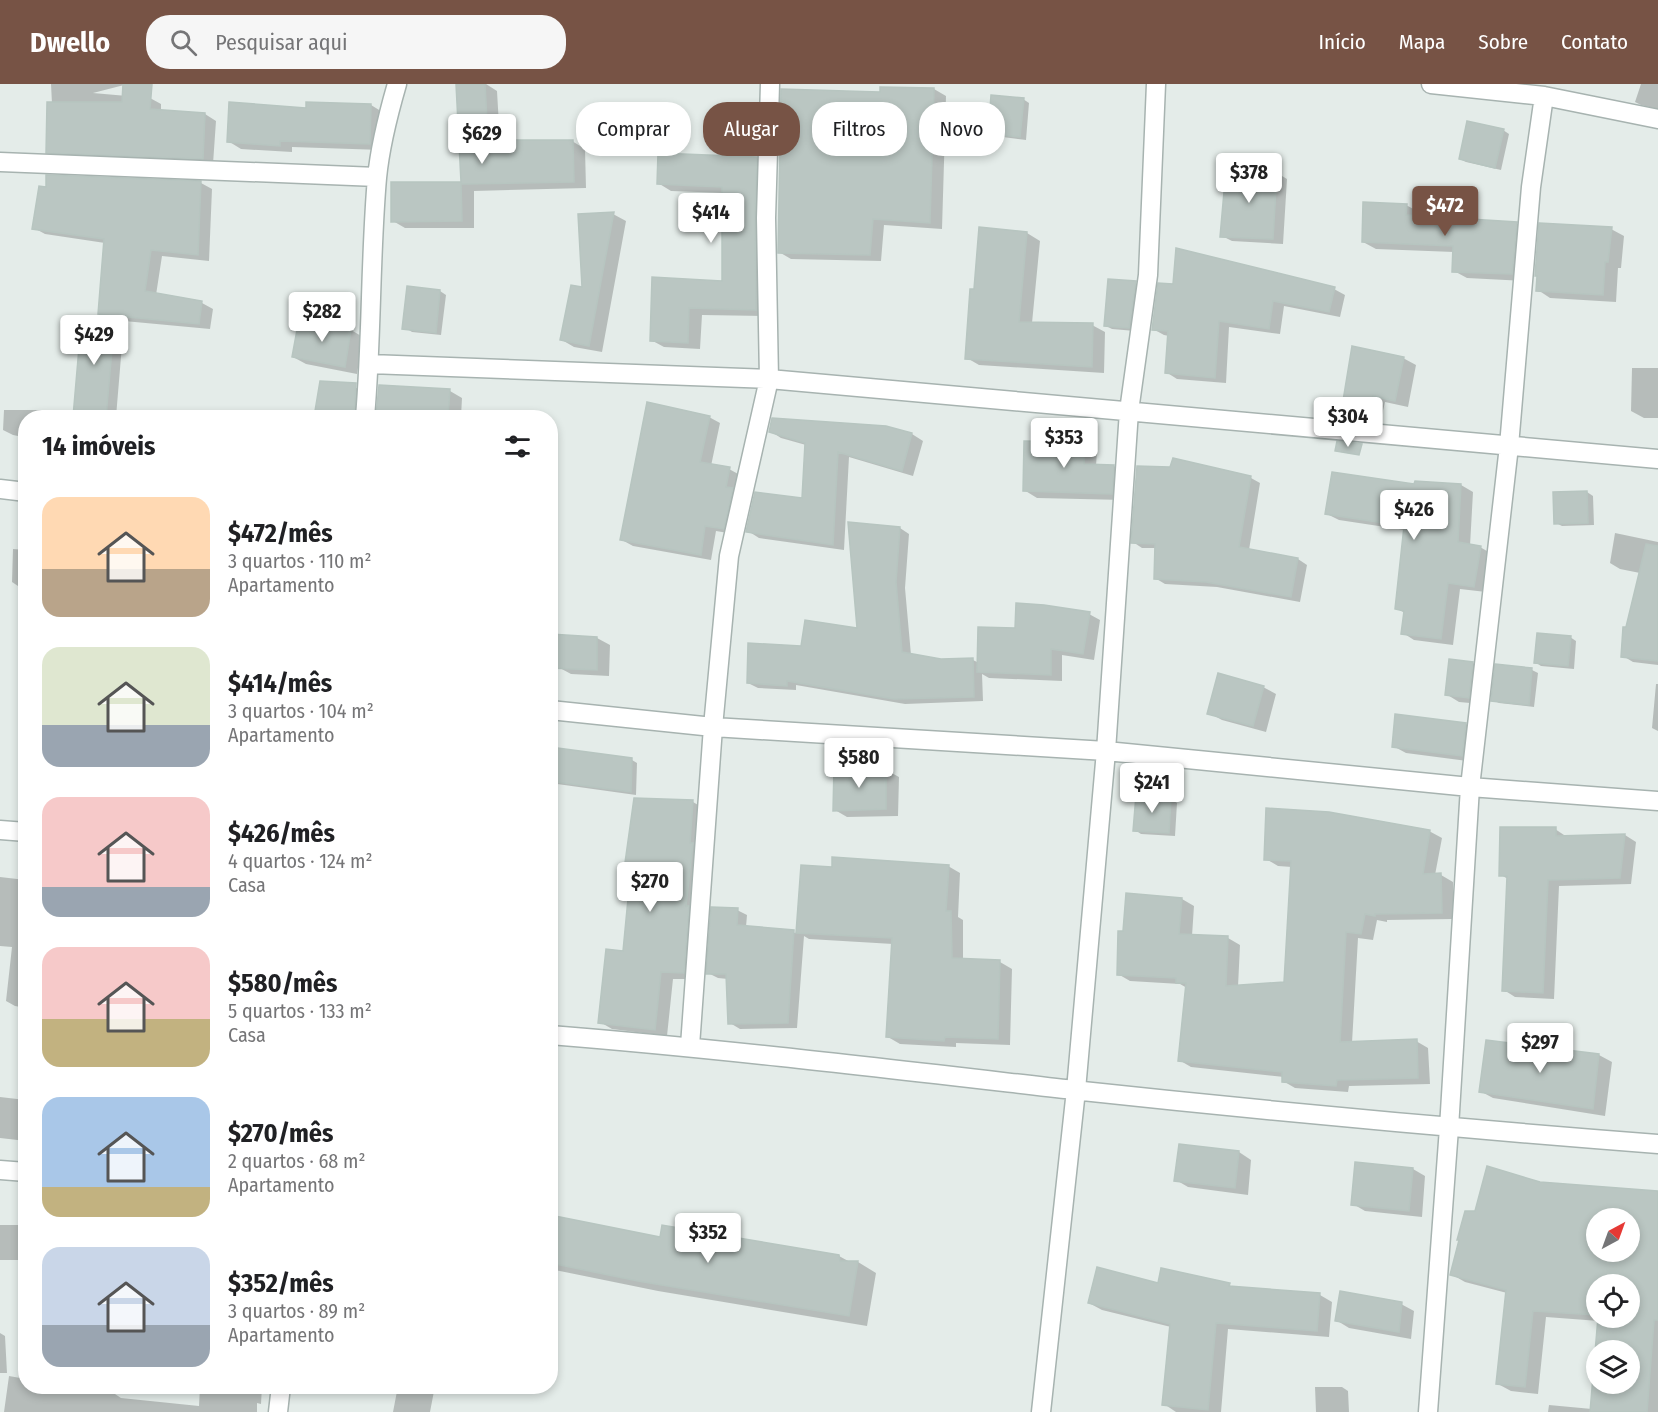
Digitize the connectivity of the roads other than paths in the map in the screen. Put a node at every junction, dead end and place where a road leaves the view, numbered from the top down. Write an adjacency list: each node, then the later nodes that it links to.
1 (397, 84): 8 (street)
2 (770, 84): 10 (street)
3 (1156, 84): 12 (street)
4 (1431, 84): 5 (street)
5 (1544, 96): 6 (street); 13 (street)
6 (1658, 119)
7 (0, 162): 8 (street)
8 (377, 177): 9 (street)
9 (370, 364): 10 (street); 11 (street)
10 (769, 379): 12 (street); 18 (street)
11 (366, 410)
12 (1129, 411): 13 (street); 19 (street)
13 (1509, 446): 14 (street); 20 (street)
14 (1658, 459)
15 (0, 489): 16 (street)
16 (18, 491)
17 (558, 711): 18 (street)
18 (713, 727): 19 (street); 25 (street)
19 (1106, 751): 20 (street); 26 (street)
20 (1470, 787): 21 (street); 27 (street)
21 (1658, 801)
22 (0, 830): 23 (street)
23 (18, 831)
24 (558, 1036): 25 (street)
25 (690, 1046): 26 (street)
26 (1076, 1090): 27 (street); 33 (street)
27 (1449, 1128): 28 (street); 34 (street)
28 (1658, 1144)
29 (0, 1170): 30 (street)
30 (18, 1171)
31 (280, 1394): 32 (street)
32 (278, 1412)
33 (1041, 1412)
34 (1428, 1412)

